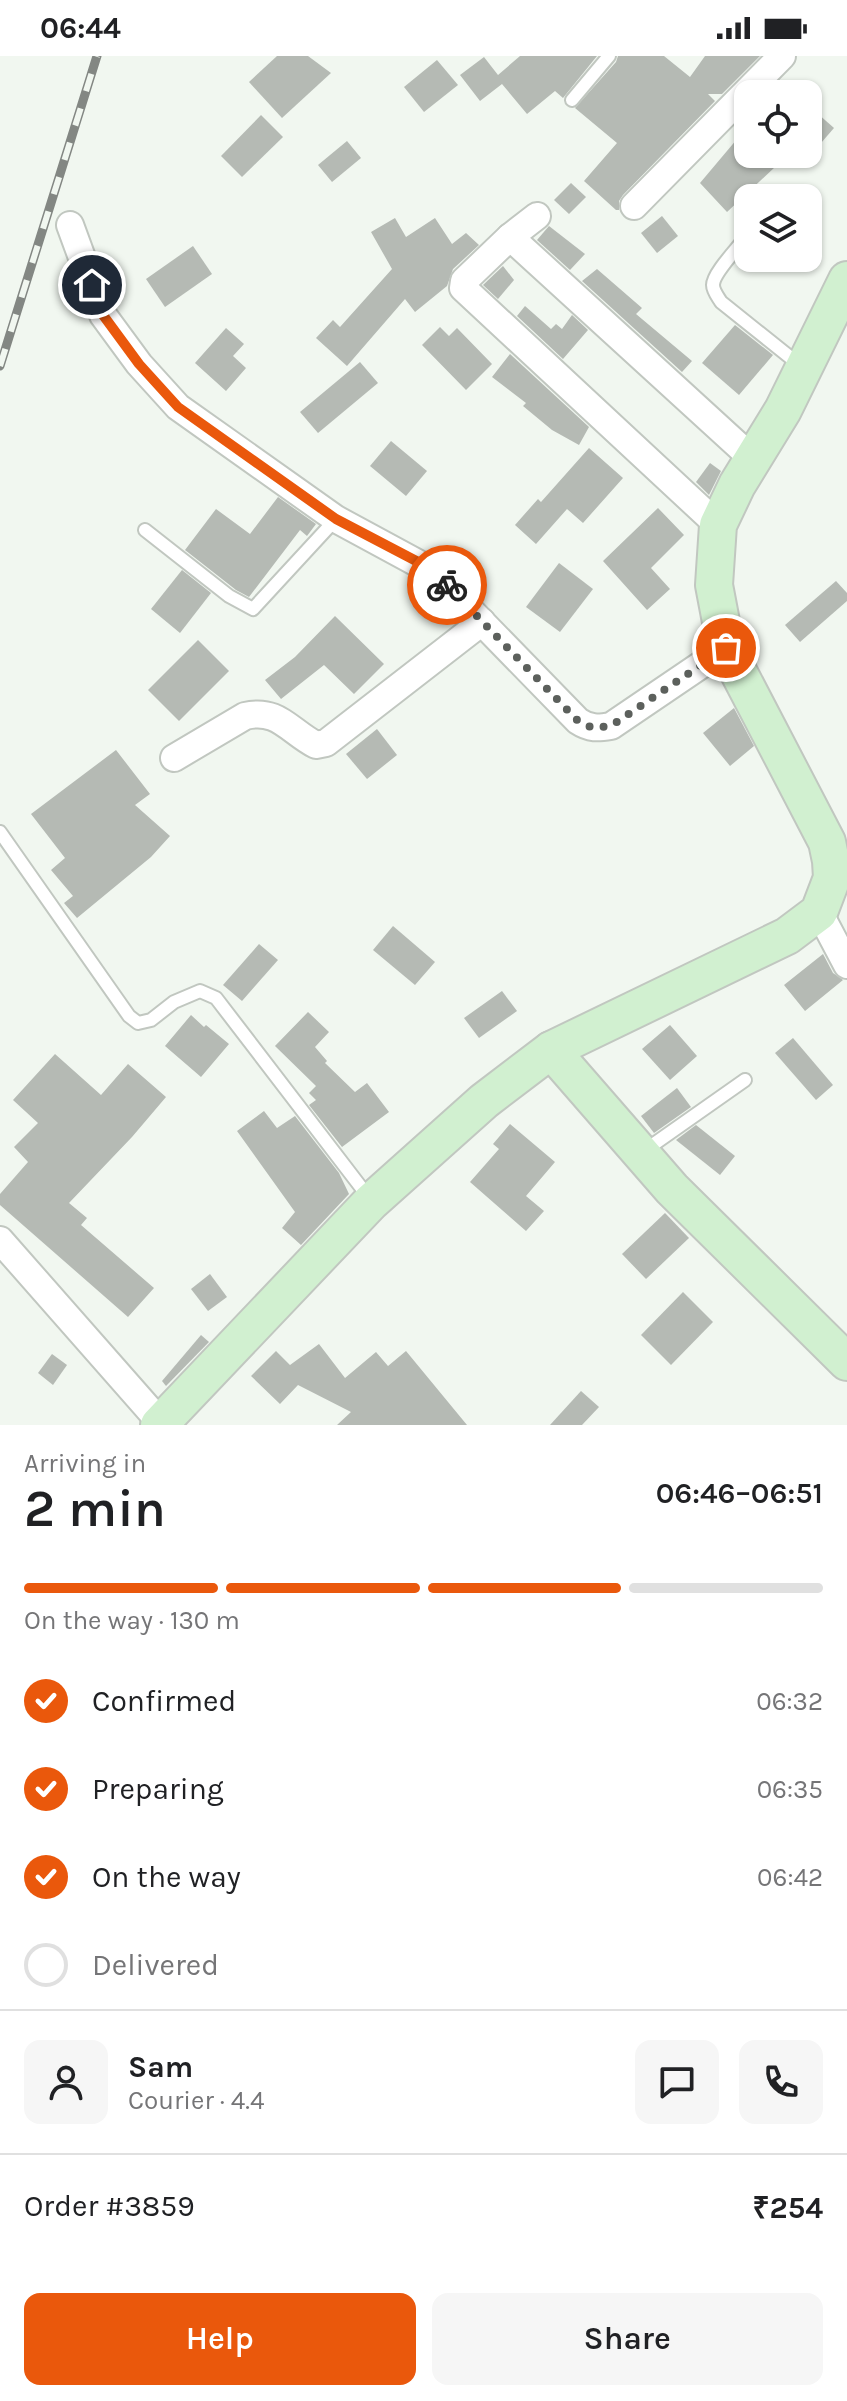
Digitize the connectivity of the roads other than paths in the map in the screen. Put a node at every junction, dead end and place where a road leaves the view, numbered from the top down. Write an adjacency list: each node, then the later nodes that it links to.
1 (609, 56): 3 (lane)
2 (782, 56): 4 (street)
3 (572, 100)
4 (634, 206)
5 (537, 216): 7 (street)
6 (70, 225): 12 (street)
7 (510, 237): 11 (street); 13 (street)
8 (734, 252): 10 (lane)
9 (847, 280): 10 (street)
10 (804, 368): 11 (street)
11 (754, 460): 13 (street)
12 (336, 519): 14 (lane); 15 (street)
13 (718, 525): 16 (street)
14 (145, 530)
15 (482, 622): 16 (street); 17 (street)
16 (726, 648): 19 (street)
17 (174, 758)
18 (0, 832): 25 (lane)
19 (839, 858): 20 (street)
20 (819, 912): 21 (street); 22 (street)
21 (847, 965)
22 (551, 1050): 24 (street); 25 (street)
23 (745, 1080): 24 (lane)
24 (641, 1153): 27 (street)
25 (371, 1202): 28 (street)
26 (0, 1240): 28 (street)
27 (847, 1362)
28 (160, 1424)

